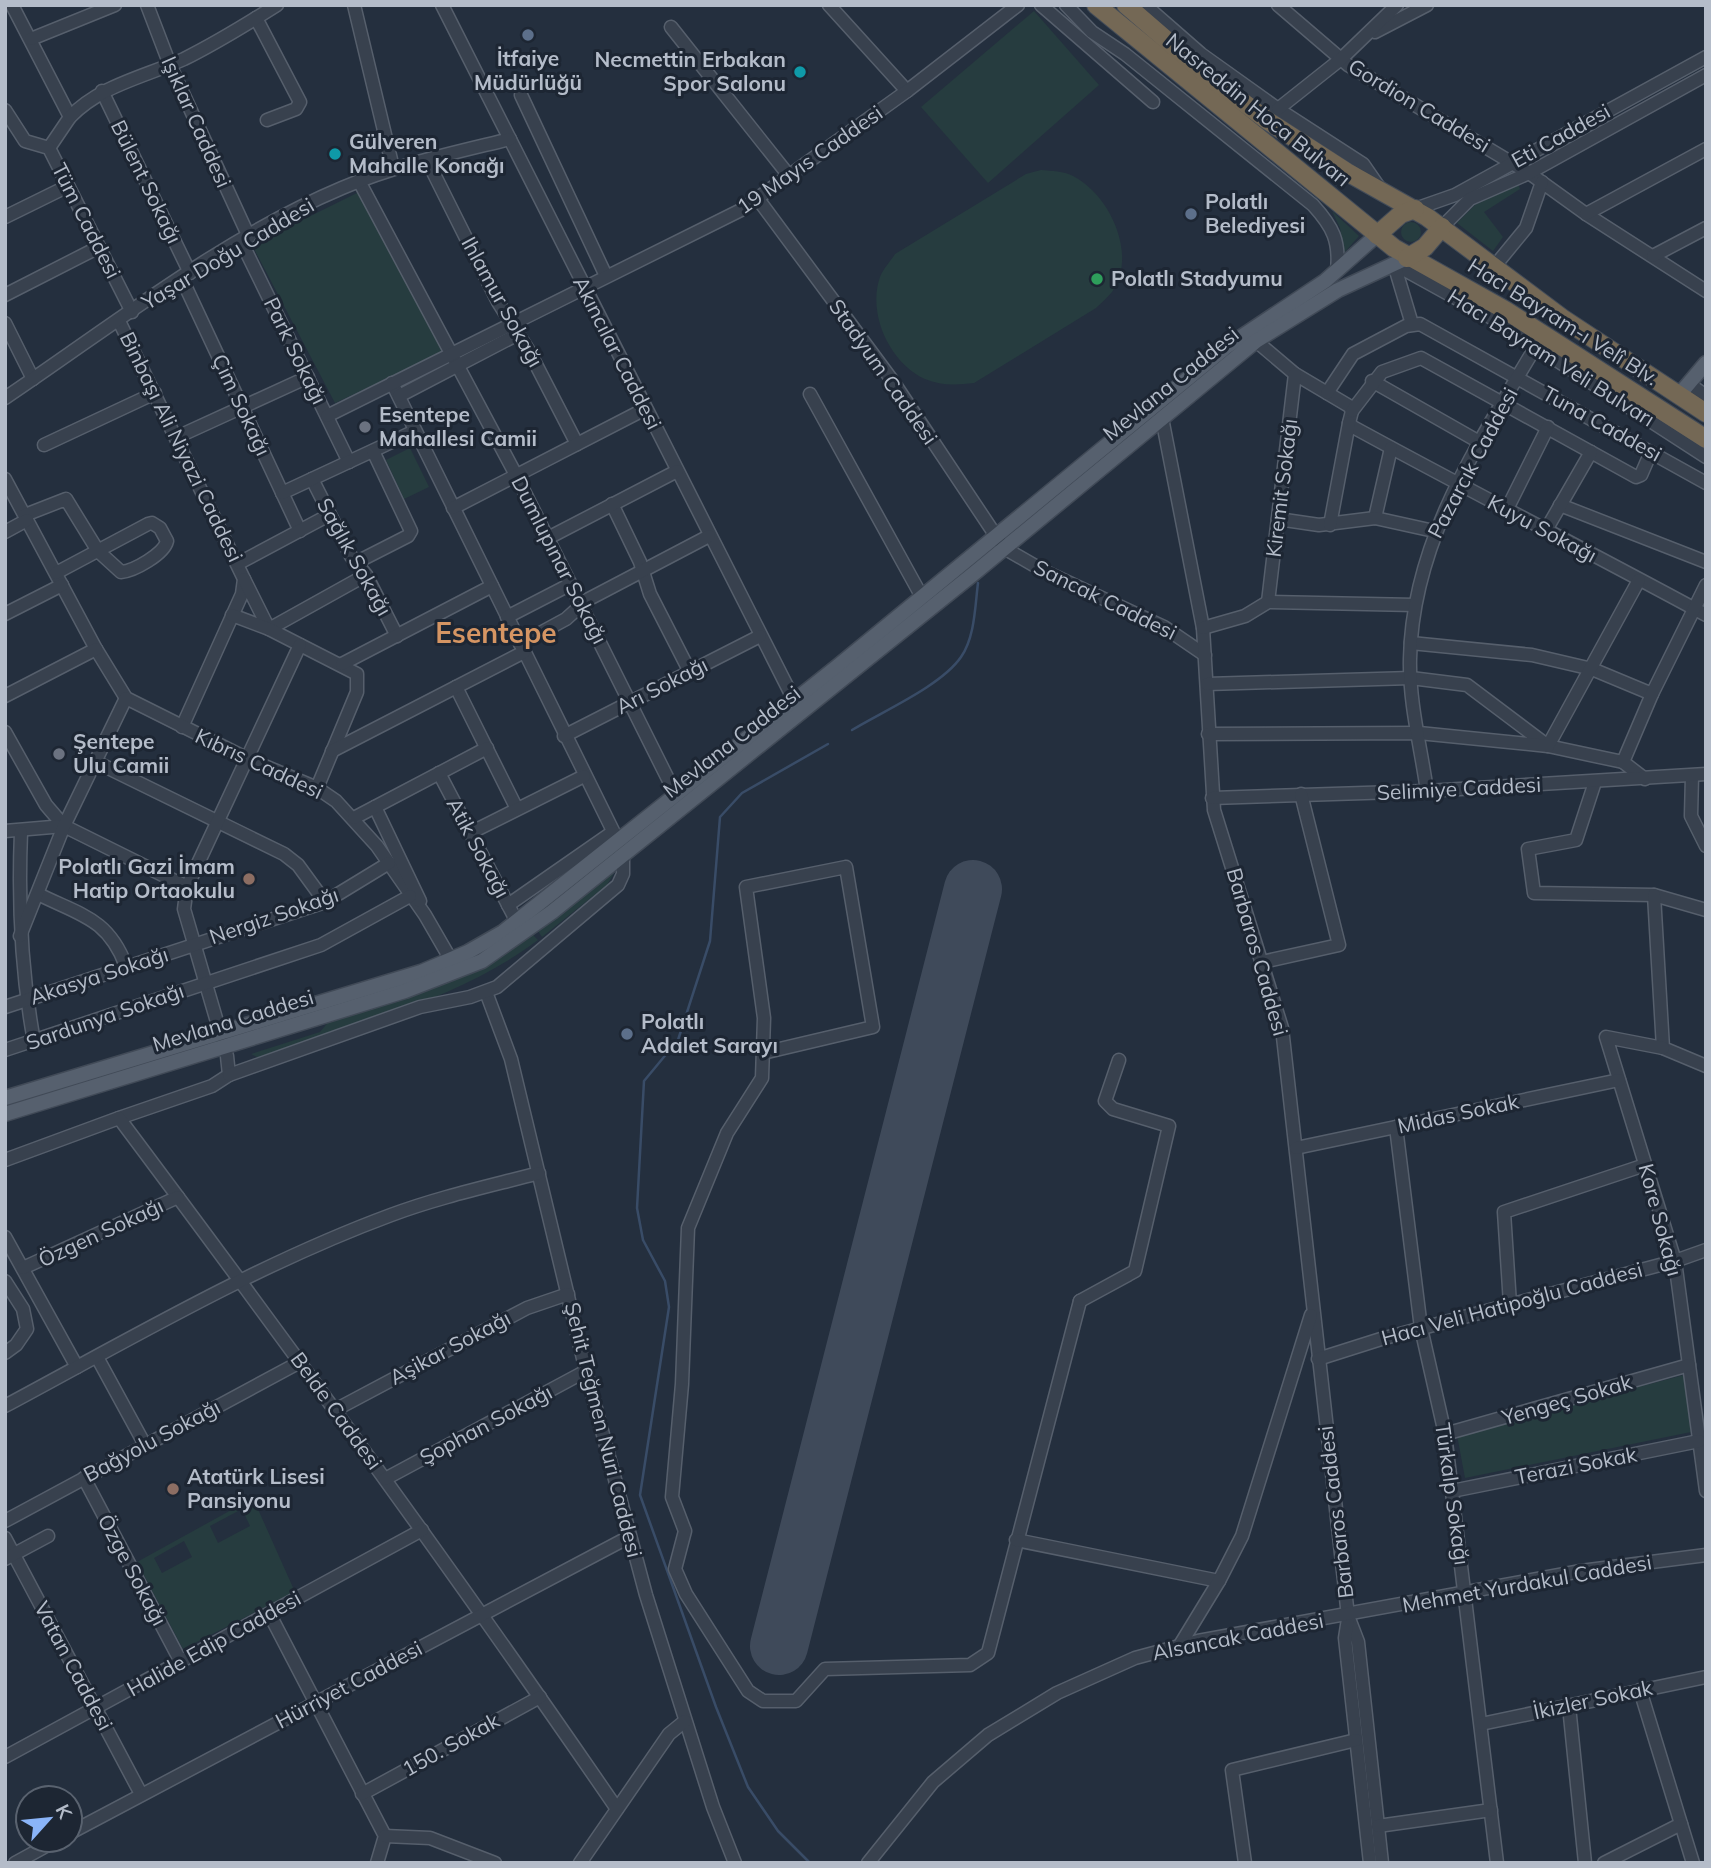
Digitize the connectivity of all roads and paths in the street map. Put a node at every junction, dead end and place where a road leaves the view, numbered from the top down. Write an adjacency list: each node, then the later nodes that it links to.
1 (12, 5): 20 (street)
2 (116, 5): 20 (street)
3 (147, 5): 23 (street, Işıklar Caddesi)
4 (277, 5): 17 (street)
5 (354, 5): 39 (street)
6 (442, 5): 34 (street, Akıncılar Caddesi)
7 (829, 5): 26 (street)
8 (1018, 5): 26 (street, 19 Mayıs Caddesi)
9 (1041, 5): 29 (street)
10 (1066, 5): 28 (street)
11 (1096, 5): 28 (highway, Nasreddin Hoca Bulvarı)
12 (1126, 5): 45 (highway, Nasreddin Hoca Bulvarı)
13 (1145, 5): 31 (street)
14 (1278, 5): 22 (street, Gordion Caddesi)
15 (1427, 5): 19 (street)
16 (1389, 8): 19 (street)
17 (260, 12): 23 (street); 33 (street)
18 (671, 27): 41 (street)
19 (1363, 38): 22 (street)
20 (31, 39): 32 (street)
21 (1706, 57): 38 (street, Eti Caddesi)
22 (1341, 59): 31 (street); 38 (street, Gordion Caddesi)
23 (170, 65): 25 (street); 53 (street, Işıklar Caddesi)
24 (1706, 75): 40 (street, Eti Caddesi)
25 (102, 91): 32 (street); 59 (street, Bülent Sokağı)
26 (907, 91): 41 (street, 19 Mayıs Caddesi)
27 (521, 95): 60 (street)
28 (1194, 99): 52 (highway, Nasreddin Hoca Bulvarı); 58 (street)
29 (1153, 102)
30 (6, 109): 35 (street, Tüm Caddesi)
31 (1278, 110): 45 (street)
32 (70, 117): 35 (street)
33 (267, 120)
34 (510, 139): 37 (street, Yaşar Doğu Caddesi); 61 (street, Akıncılar Caddesi)
35 (49, 148): 44 (street, Tüm Caddesi)
36 (1706, 149): 48 (street)
37 (427, 160): 39 (street, Yaşar Doğu Caddesi); 68 (street, Ihlamur Sokağı)
38 (1512, 163): 40 (street, Gordion Caddesi); 47 (street, Eti Caddesi)
39 (393, 168): 42 (street, Yaşar Doğu Caddesi)
40 (1529, 173): 43 (street, Gordion Caddesi); 50 (street, Eti Caddesi)
41 (790, 177): 46 (street, 19 Mayıs Caddesi)
42 (359, 181): 53 (street, Yaşar Doğu Caddesi); 73 (street, Dumlupınar Sokağı)
43 (1542, 182): 48 (street, Gordion Caddesi); 57 (street)
44 (68, 186): 49 (street); 54 (street, Tüm Caddesi)
45 (1381, 190): 47 (highway, Nasreddin Hoca Bulvarı)
46 (758, 199): 60 (street, 19 Mayıs Caddesi); 130 (street, Stadyum Caddesi)
47 (1421, 213): 50 (highway, Hacı Bayram-ı Velî Blv.); 52 (highway)
48 (1586, 214): 55 (street, Gordion Caddesi)
49 (5, 217)
50 (1442, 227): 56 (highway); 57 (highway, Hacı Bayram-ı Velî Blv.)
51 (1706, 228): 55 (street)
52 (1377, 235): 56 (highway, Nasreddin Hoca Bulvarı); 58 (main road, Mevlana Caddesi)
53 (245, 239): 59 (street, Yaşar Doğu Caddesi); 76 (street, Park Sokağı)
54 (99, 247): 63 (street); 65 (street, Tüm Caddesi)
55 (1653, 256): 62 (street, Gordion Caddesi)
56 (1398, 257): 64 (highway, Hacı Bayram-ı Velî Blv.); 69 (street); 71 (main road, Mevlana Caddesi)
57 (1494, 267): 81 (highway, Hacı Bayram-ı Velî Blv.)
58 (1337, 271): 130 (main road, Mevlana Caddesi)
59 (186, 276): 65 (street, Yaşar Doğu Caddesi); 89 (street, Çim Sokağı)
60 (606, 276): 61 (street, 19 Mayıs Caddesi)
61 (583, 286): 68 (street, 19 Mayıs Caddesi); 90 (street, Akıncılar Caddesi)
62 (1706, 291)
63 (5, 295)
64 (1472, 298): 72 (street, Hacı Bayram Veli Bulvarı); 98 (highway, Hacı Bayram-ı Velî Blv.)
65 (132, 312): 66 (street, Yaşar Doğu Caddesi)
66 (120, 321): 78 (street, Yaşar Doğu Caddesi); 82 (street, Binbaşı Ali Niyazi Caddesi)
67 (5, 323): 78 (street)
68 (510, 323): 70 (street, Ihlamur Sokağı); 73 (street, 19 Mayıs Caddesi)
69 (1412, 324): 77 (street, Tuna Caddesi); 83 (street)
70 (518, 334): 73 (street); 101 (street, Ihlamur Sokağı)
71 (1256, 341): 75 (street, Kuyu Sokağı); 94 (main road, Mevlana Caddesi)
72 (1536, 346): 77 (street, Pazarcık Caddesi); 106 (street, Hacı Bayram Veli Bulvarı)
73 (454, 359): 80 (street); 85 (street); 109 (street, Dumlupınar Sokağı)
74 (1706, 363): 81 (main road)
75 (1295, 374): 83 (street, Kuyu Sokağı); 121 (street, Kiremit Sokağı)
76 (307, 377): 89 (street); 92 (street, Park Sokağı)
77 (1518, 377): 88 (street, Pazarcık Caddesi); 105 (street, Tuna Caddesi)
78 (33, 379): 87 (street, Yaşar Doğu Caddesi)
79 (1373, 382): 88 (street); 93 (street); 99 (street)
80 (393, 383): 85 (street); 92 (street)
81 (1684, 390): 86 (street); 91 (highway, Hacı Bayram-ı Velî Blv.)
82 (155, 393): 97 (street, Binbaşı Ali Niyazi Caddesi); 100 (street)
83 (1327, 393): 93 (street, Kuyu Sokağı)
84 (810, 394): 143 (street)
85 (399, 396): 96 (street)
86 (1706, 396)
87 (5, 398)
88 (1503, 403): 95 (street); 99 (street, Pazarcık Caddesi)
89 (242, 407): 97 (street); 114 (street, Çim Sokağı)
90 (645, 409): 101 (street); 108 (street, Akıncılar Caddesi)
91 (1706, 413)
92 (327, 416): 107 (street, Park Sokağı)
93 (1350, 417): 102 (street, Kuyu Sokağı); 123 (street)
94 (1162, 418): 130 (main road, Mevlana Caddesi); 152 (street, Barbaros Caddesi)
95 (1548, 428): 104 (street); 118 (street)
96 (415, 431): 103 (street); 117 (street)
97 (177, 437): 133 (street, Binbaşı Ali Niyazi Caddesi)
98 (1706, 439)
99 (1481, 443): 113 (street, Pazarcık Caddesi)
100 (44, 444)
101 (577, 444): 109 (street)
102 (1391, 448): 113 (street, Kuyu Sokağı); 122 (street)
103 (373, 451): 107 (street); 134 (street)
104 (1591, 452): 105 (street); 116 (street)
105 (1651, 452): 112 (street, Tuna Caddesi)
106 (1706, 457)
107 (349, 461): 111 (street)
108 (677, 471): 115 (street); 128 (street, Akıncılar Caddesi)
109 (516, 475): 117 (street); 129 (street, Dumlupınar Sokağı)
110 (5, 479): 120 (street)
111 (312, 479): 114 (street); 119 (street, Sağlık Sokağı)
112 (1706, 483)
113 (1457, 486): 118 (street, Kuyu Sokağı); 126 (street, Pazarcık Caddesi)
114 (282, 493): 125 (street, Çim Sokağı)
115 (612, 504): 129 (street); 135 (street)
116 (1560, 505): 124 (street); 132 (street)
117 (453, 508): 142 (street)
118 (1507, 509): 124 (street, Kuyu Sokağı)
119 (330, 515): 125 (street); 134 (street, Sağlık Sokağı)
120 (26, 518): 127 (street); 131 (street); 137 (street)
121 (1278, 519): 123 (street); 144 (street, Kiremit Sokağı)
122 (1375, 519): 123 (street); 126 (street)
123 (1329, 525)
124 (1546, 530): 139 (street, Kuyu Sokağı)
125 (300, 531): 133 (street)
126 (1434, 531): 146 (street, Pazarcık Caddesi)
127 (5, 532)
128 (709, 536): 135 (street); 155 (street, Akıncılar Caddesi)
129 (548, 538): 140 (street, Dumlupınar Sokağı)
130 (1000, 543): 143 (main road, Mevlana Caddesi); 160 (street, Sancak Caddesi); 204 (main road, Mevlana Caddesi)
131 (98, 551): 131 (street); 137 (street)
132 (1706, 562)
133 (239, 563): 138 (street, Binbaşı Ali Niyazi Caddesi)
134 (355, 563): 136 (street, Sağlık Sokağı)
135 (643, 570): 145 (street); 163 (street)
136 (366, 575): 153 (street); 154 (street, Sağlık Sokağı)
137 (59, 579): 148 (street); 159 (street)
138 (244, 579): 149 (street, Binbaşı Ali Niyazi Caddesi); 153 (street)
139 (1639, 580): 147 (street, Kuyu Sokağı); 162 (street)
140 (571, 584): 145 (street, Dumlupınar Sokağı); 151 (street)
141 (1706, 585): 147 (street)
142 (492, 586): 151 (street); 154 (street)
143 (922, 597): 170 (main road, Mevlana Caddesi)
144 (1268, 602): 146 (street); 152 (street)
145 (582, 605): 158 (street); 171 (street, Dumlupınar Sokağı)
146 (1415, 605): 156 (street, Pazarcık Caddesi)
147 (1693, 608): 150 (street, Kuyu Sokağı); 167 (street)
148 (5, 614)
149 (232, 615): 153 (street); 172 (street, Binbaşı Ali Niyazi Caddesi)
150 (1706, 615)
151 (507, 617): 158 (street)
152 (1203, 628): 160 (street, Barbaros Caddesi)
153 (269, 629): 157 (street)
154 (397, 636): 161 (street)
155 (760, 636): 163 (street, Arı Sokağı); 170 (street, Akıncılar Caddesi)
156 (1411, 643): 162 (street); 164 (street, Pazarcık Caddesi)
157 (300, 645): 161 (street); 180 (street)
158 (522, 648): 166 (street); 176 (street)
159 (96, 649): 168 (street); 169 (street)
160 (1205, 655): 165 (street, Barbaros Caddesi)
161 (348, 667): 179 (street)
162 (1592, 669): 167 (street); 177 (street)
163 (690, 672): 171 (street, Arı Sokağı)
164 (1411, 678): 165 (street); 174 (street, Pazarcık Caddesi); 177 (street)
165 (1207, 684): 175 (street, Barbaros Caddesi)
166 (456, 687): 178 (street); 179 (street)
167 (1652, 694): 182 (street)
168 (5, 696)
169 (126, 698): 172 (street, Kıbrıs Caddesi); 181 (street)
170 (794, 699): 191 (main road, Mevlana Caddesi)
171 (631, 702): 176 (street, Arı Sokağı); 191 (street, Dumlupınar Sokağı)
172 (182, 727): 180 (street, Kıbrıs Caddesi)
173 (5, 733): 198 (street)
174 (1419, 733): 175 (street); 177 (street); 190 (street, Pazarcık Caddesi)
175 (1208, 734): 193 (street, Barbaros Caddesi)
176 (564, 736): 185 (street)
177 (1548, 746): 182 (street)
178 (487, 748): 183 (street); 195 (street)
179 (332, 751): 189 (street)
180 (248, 759): 189 (street, Kıbrıs Caddesi); 197 (street)
181 (94, 761): 197 (street); 198 (street)
182 (1623, 762): 187 (street)
183 (439, 773): 194 (street); 201 (street, Atik Sokağı)
184 (1706, 774): 186 (street, Selimiye Caddesi)
185 (583, 776): 195 (street); 202 (street)
186 (1692, 776): 187 (street, Selimiye Caddesi); 203 (street)
187 (1645, 779): 188 (street, Selimiye Caddesi)
188 (1595, 782): 190 (street, Selimiye Caddesi); 208 (street)
189 (317, 788): 196 (street, Kıbrıs Caddesi)
190 (1427, 792): 192 (street, Selimiye Caddesi)
191 (676, 793): 202 (main road, Mevlana Caddesi)
192 (1301, 794): 193 (street, Selimiye Caddesi); 218 (street)
193 (1212, 798): 218 (street, Barbaros Caddesi)
194 (375, 807): 196 (street); 213 (street, Kıbrıs Caddesi)
195 (517, 809): 201 (street)
196 (354, 818): 205 (street, Kıbrıs Caddesi)
197 (219, 822): 206 (street); 210 (street)
198 (64, 826): 200 (street); 206 (street); 207 (street)
199 (5, 831): 200 (street)
200 (21, 832): 215 (street)
201 (470, 833): 211 (street, Atik Sokağı)
202 (615, 836): 211 (street); 214 (main road, Mevlana Caddesi)
203 (1706, 846)
204 (623, 857): 221 (street); 224 (main road, Mevlana Caddesi)
205 (389, 863): 209 (street, Kıbrıs Caddesi); 210 (street, Nergiz Sokağı)
206 (187, 887): 216 (street)
207 (37, 894): 215 (street); 219 (street)
208 (1654, 895): 212 (street); 226 (street)
209 (410, 896): 213 (street, Kıbrıs Caddesi); 220 (street, Sardunya Sokağı)
210 (325, 902): 216 (street, Nergiz Sokağı)
211 (508, 905): 214 (street, Atik Sokağı)
212 (1706, 910)
213 (425, 915): 217 (street, Kıbrıs Caddesi)
214 (517, 922): 217 (main road, Mevlana Caddesi)
215 (20, 936): 222 (street)
216 (193, 944): 219 (street, Akasya Sokağı); 220 (street)
217 (451, 960): 224 (main road, Mevlana Caddesi)
218 (1262, 962): 237 (street, Barbaros Caddesi)
219 (126, 966): 222 (street, Akasya Sokağı)
220 (204, 983): 224 (street); 225 (street, Sardunya Sokağı)
221 (486, 992): 231 (street); 240 (street, Şehit Teğmen Nuri Caddesi)
222 (27, 1000): 223 (street, Akasya Sokağı); 225 (street)
223 (5, 1007)
224 (221, 1039): 231 (street); 233 (main road, Mevlana Caddesi); 234 (main road, Mevlana Caddesi)
225 (34, 1041): 227 (street, Sardunya Sokağı)
226 (1663, 1048): 230 (street); 232 (street, Kore Sokağı)
227 (5, 1051)
228 (763, 1053): 228 (street); 275 (street)
229 (1119, 1059): 250 (street)
230 (1706, 1066)
231 (229, 1075): 235 (street)
232 (1619, 1080): 236 (street, Midas Sokak); 239 (street, Kore Sokağı)
233 (5, 1098)
234 (5, 1114)
235 (119, 1118): 238 (street); 241 (street, Belde Caddesi)
236 (1395, 1127): 237 (street, Midas Sokak); 253 (street, Türkalp Sokağı)
237 (1296, 1147): 252 (street, Barbaros Caddesi)
238 (5, 1160)
239 (1645, 1165): 244 (street, Kore Sokağı); 251 (street)
240 (539, 1173): 247 (street); 249 (street, Şehit Teğmen Nuri Caddesi)
241 (178, 1197): 245 (street, Özgen Sokağı); 247 (street, Belde Caddesi)
242 (5, 1237): 245 (street)
243 (1706, 1250): 244 (street, Hacı Veli Hatipoğlu Caddesi)
244 (1675, 1261): 251 (street, Hacı Veli Hatipoğlu Caddesi); 258 (street, Kore Sokağı)
245 (23, 1268): 259 (street)
246 (1128, 1275): 250 (street)
247 (241, 1279): 255 (street); 257 (street, Belde Caddesi)
248 (5, 1281): 254 (street)
249 (568, 1294): 260 (street, Şehit Teğmen Nuri Caddesi); 262 (street, Aşikar Sokağı)
250 (1080, 1301): 275 (street)
251 (1510, 1304): 253 (street, Hacı Veli Hatipoğlu Caddesi)
252 (1313, 1308): 256 (street, Barbaros Caddesi); 278 (street)
253 (1421, 1328): 256 (street, Hacı Veli Hatipoğlu Caddesi); 263 (street, Türkalp Sokağı)
254 (5, 1353)
255 (97, 1357): 259 (street); 265 (street)
256 (1318, 1359): 282 (street, Barbaros Caddesi)
257 (300, 1362): 262 (street, Belde Caddesi); 265 (street, Bağyolu Sokağı)
258 (1689, 1365): 263 (street, Yengeç Sokak); 264 (street, Kore Sokağı)
259 (77, 1367): 261 (street)
260 (586, 1371): 267 (street, Şophan Sokağı); 273 (street, Şehit Teğmen Nuri Caddesi)
261 (5, 1406)
262 (335, 1410): 267 (street, Belde Caddesi)
263 (1445, 1434): 268 (street, Türkalp Sokağı)
264 (1699, 1441): 268 (street, Terazi Sokak); 269 (street, Kore Sokağı)
265 (145, 1445): 266 (street, Bağyolu Sokağı)
266 (83, 1478): 270 (street, Bağyolu Sokağı); 284 (street, Özge Sokağı)
267 (385, 1479): 271 (street, Belde Caddesi)
268 (1452, 1491): 279 (street, Türkalp Sokağı)
269 (1706, 1491)
270 (5, 1521)
271 (422, 1530): 280 (street, Halide Edip Caddesi); 281 (street, Belde Caddesi)
272 (48, 1536): 277 (street)
273 (629, 1537): 281 (street, Hürriyet Caddesi); 291 (street, Şehit Teğmen Nuri Caddesi)
274 (5, 1538): 277 (street, Vatan Caddesi)
275 (1016, 1540): 278 (street)
276 (1706, 1555): 279 (street, Mehmet Yurdakul Caddesi)
277 (10, 1557): 290 (street, Vatan Caddesi)
278 (1219, 1581): 283 (street)
279 (1466, 1592): 282 (street, Mehmet Yurdakul Caddesi); 292 (street, Türkalp Sokağı)
280 (270, 1615): 284 (street, Halide Edip Caddesi); 288 (street)
281 (484, 1615): 287 (street, Belde Caddesi); 288 (street, Hürriyet Caddesi)
282 (1348, 1616): 283 (street, Alsancak Caddesi); 293 (street, Barbaros Caddesi); 301 (street, Barbaros Caddesi)
283 (1180, 1645): 309 (street, Alsancak Caddesi)
284 (181, 1662): 290 (street, Halide Edip Caddesi)
285 (1706, 1677): 286 (street, İkizler Sokak)
286 (1640, 1690): 289 (street, İkizler Sokak); 299 (street)
287 (540, 1697): 296 (street, 150. Sokak); 297 (street, Belde Caddesi)
288 (315, 1702): 295 (street, Hürriyet Caddesi); 296 (street)
289 (1569, 1706): 292 (street, İkizler Sokak); 314 (street)
290 (96, 1709): 294 (street, Halide Edip Caddesi); 295 (street, Vatan Caddesi)
291 (685, 1721): 297 (street); 304 (street, Şehit Teğmen Nuri Caddesi)
292 (1481, 1724): 298 (street, Türkalp Sokağı)
293 (1356, 1740): 310 (street); 311 (street, Barbaros Caddesi)
294 (5, 1757)
295 (141, 1794): 300 (street, Hürriyet Caddesi)
296 (362, 1794): 302 (street)
297 (617, 1809): 308 (street)
298 (1491, 1810): 301 (street); 313 (street, Türkalp Sokağı)
299 (1681, 1824): 315 (street); 316 (street)
300 (84, 1825)
301 (1378, 1826): 312 (street, Barbaros Caddesi)
302 (385, 1836): 306 (street); 307 (street)
303 (31, 1854): 305 (street)
304 (731, 1860)
305 (15, 1863)
306 (377, 1863)
307 (495, 1863)
308 (580, 1863)
309 (868, 1863)
310 (1245, 1863)
311 (1370, 1863)
312 (1382, 1863)
313 (1497, 1863)
314 (1585, 1863)
315 (1604, 1863)
316 (1693, 1863)

